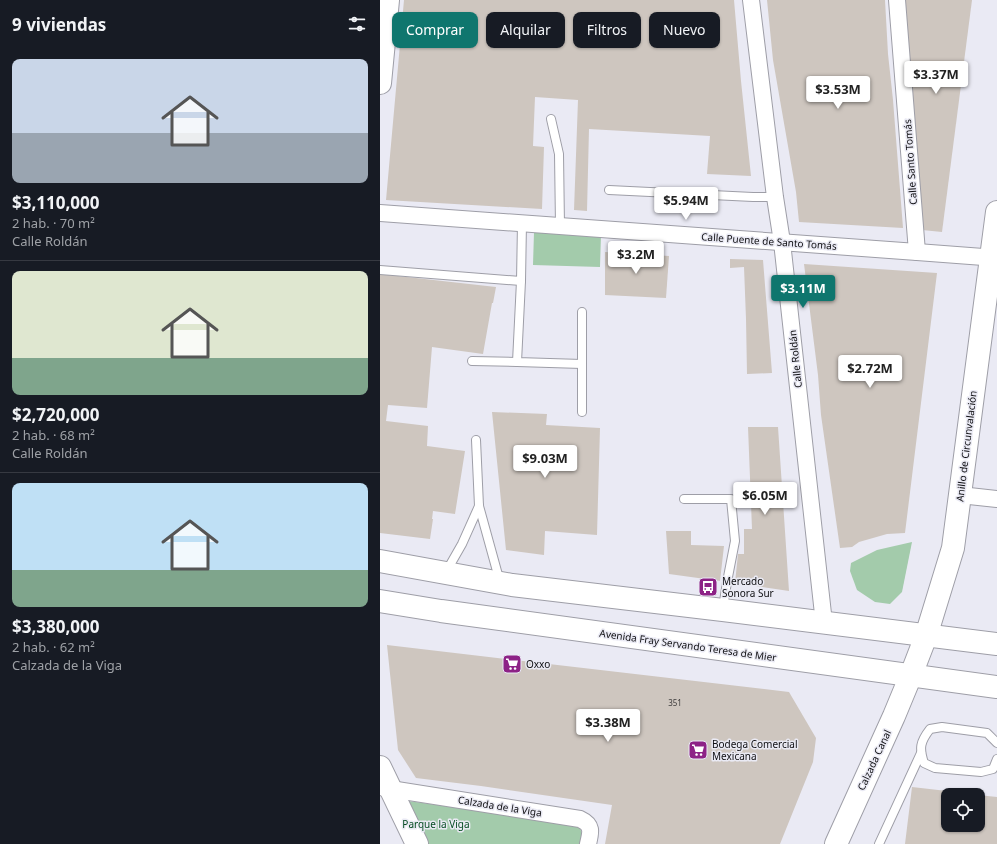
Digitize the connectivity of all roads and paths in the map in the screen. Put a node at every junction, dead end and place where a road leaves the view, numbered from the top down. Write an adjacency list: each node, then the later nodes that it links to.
1 (751, 0): 8 (street, Calle Roldán)
2 (898, 0): 14 (street, Calle Santo Tomás)
3 (385, 3): 4 (main road)
4 (382, 48): 5 (main road)
5 (380, 83)
6 (551, 119): 12 (lane)
7 (609, 190): 8 (lane)
8 (775, 197): 13 (street, Calle Roldán)
9 (997, 212): 15 (main road, Anillo de Circunvalación)
10 (380, 213): 11 (street, Calle Puente de Santo Tomás)
11 (522, 223): 12 (street, Calle Puente de Santo Tomás); 17 (lane)
12 (560, 226): 13 (street, Calle Puente de Santo Tomás)
13 (782, 242): 14 (street, Calle Puente de Santo Tomás); 33 (street, Calle Roldán)
14 (917, 252): 15 (street, Calle Puente de Santo Tomás)
15 (994, 258): 24 (main road, Anillo de Circunvalación)
16 (380, 270): 17 (lane)
17 (521, 281): 20 (lane)
18 (582, 312): 21 (lane)
19 (472, 361): 20 (lane)
20 (517, 362): 21 (lane)
21 (582, 364): 22 (lane)
22 (582, 412)
23 (476, 440): 27 (lane)
24 (960, 495): 26 (street); 34 (main road, Anillo de Circunvalación)
25 (684, 499): 32 (lane)
26 (997, 499)
27 (479, 506): 29 (lane); 30 (lane)
28 (380, 561): 29 (main road)
29 (446, 573): 30 (main road)
30 (500, 582): 32 (main road)
31 (380, 601): 36 (main road, Avenida Fray Servando Teresa de Mier)
32 (723, 610): 33 (main road)
33 (824, 623): 34 (main road)
34 (926, 636): 35 (main road); 36 (main road, Anillo de Circunvalación)
35 (997, 644)
36 (911, 675): 37 (main road, Avenida Fray Servando Teresa de Mier); 45 (main road, Calzada Canal)
37 (997, 687)
38 (997, 743): 39 (lane)
39 (920, 753): 40 (lane); 46 (lane)
40 (997, 759)
41 (380, 767): 42 (main road)
42 (385, 788): 43 (main road); 44 (street, Calzada de la Viga)
43 (417, 844)
44 (588, 844)
45 (836, 844)
46 (879, 844)

